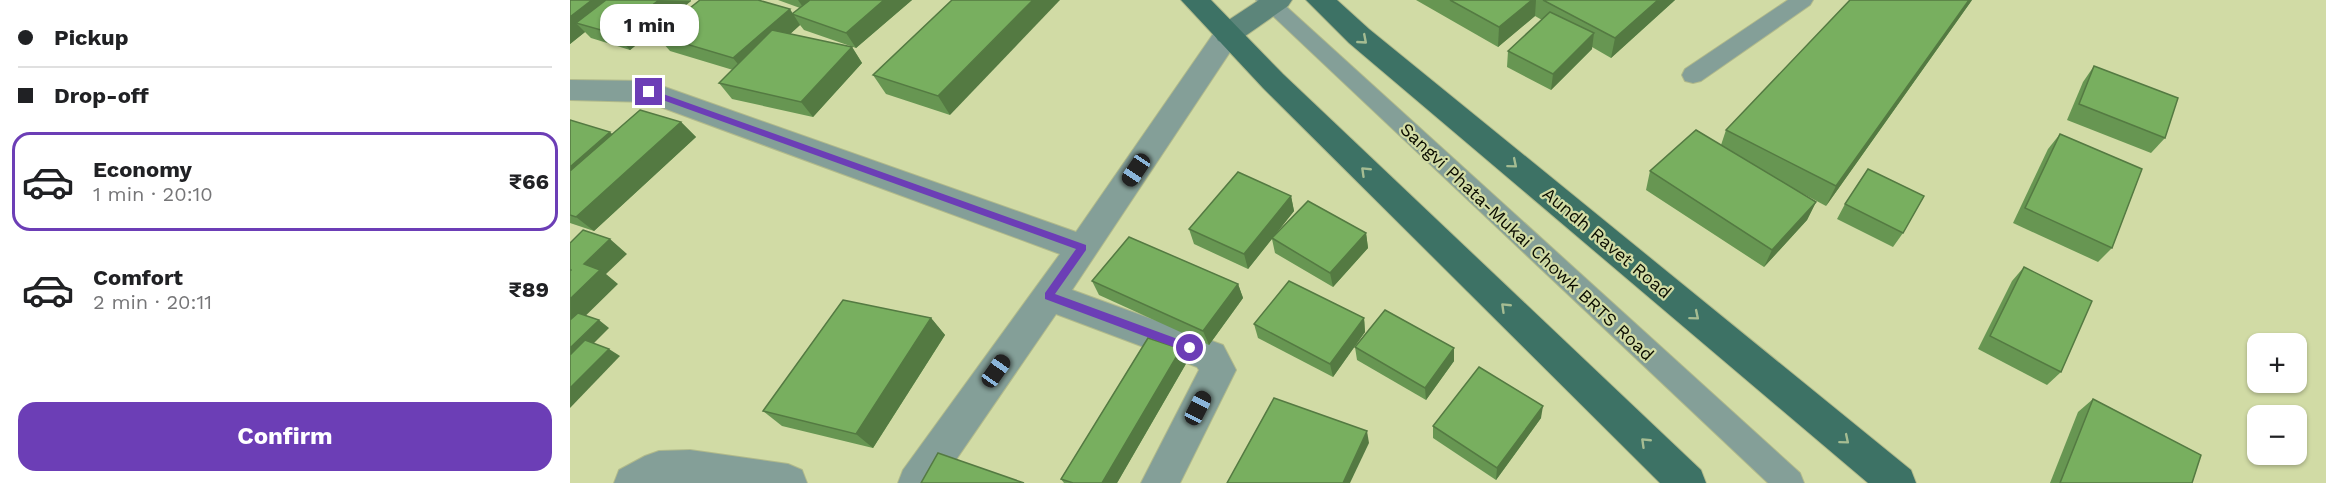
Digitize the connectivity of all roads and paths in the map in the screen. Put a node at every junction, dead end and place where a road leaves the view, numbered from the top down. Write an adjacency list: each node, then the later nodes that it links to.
1 (1196, 0): 5 (main road)
2 (1320, 0): 16 (main road, Aundh Ravet Road, one-way to 16)
3 (1803, 0): 6 (lane)
4 (1272, 2): 5 (street); 15 (lane, Sangvi Phata-Mukai Chowk BRTS Road)
5 (1228, 34): 8 (street); 14 (main road, one-way to 5)
6 (1693, 75)
7 (570, 90): 8 (street)
8 (1083, 248): 9 (street)
9 (1048, 296): 12 (street); 13 (street)
10 (633, 483): 11 (street)
11 (788, 483)
12 (917, 483)
13 (1160, 483)
14 (1687, 483)
15 (1788, 483)
16 (1897, 483)

